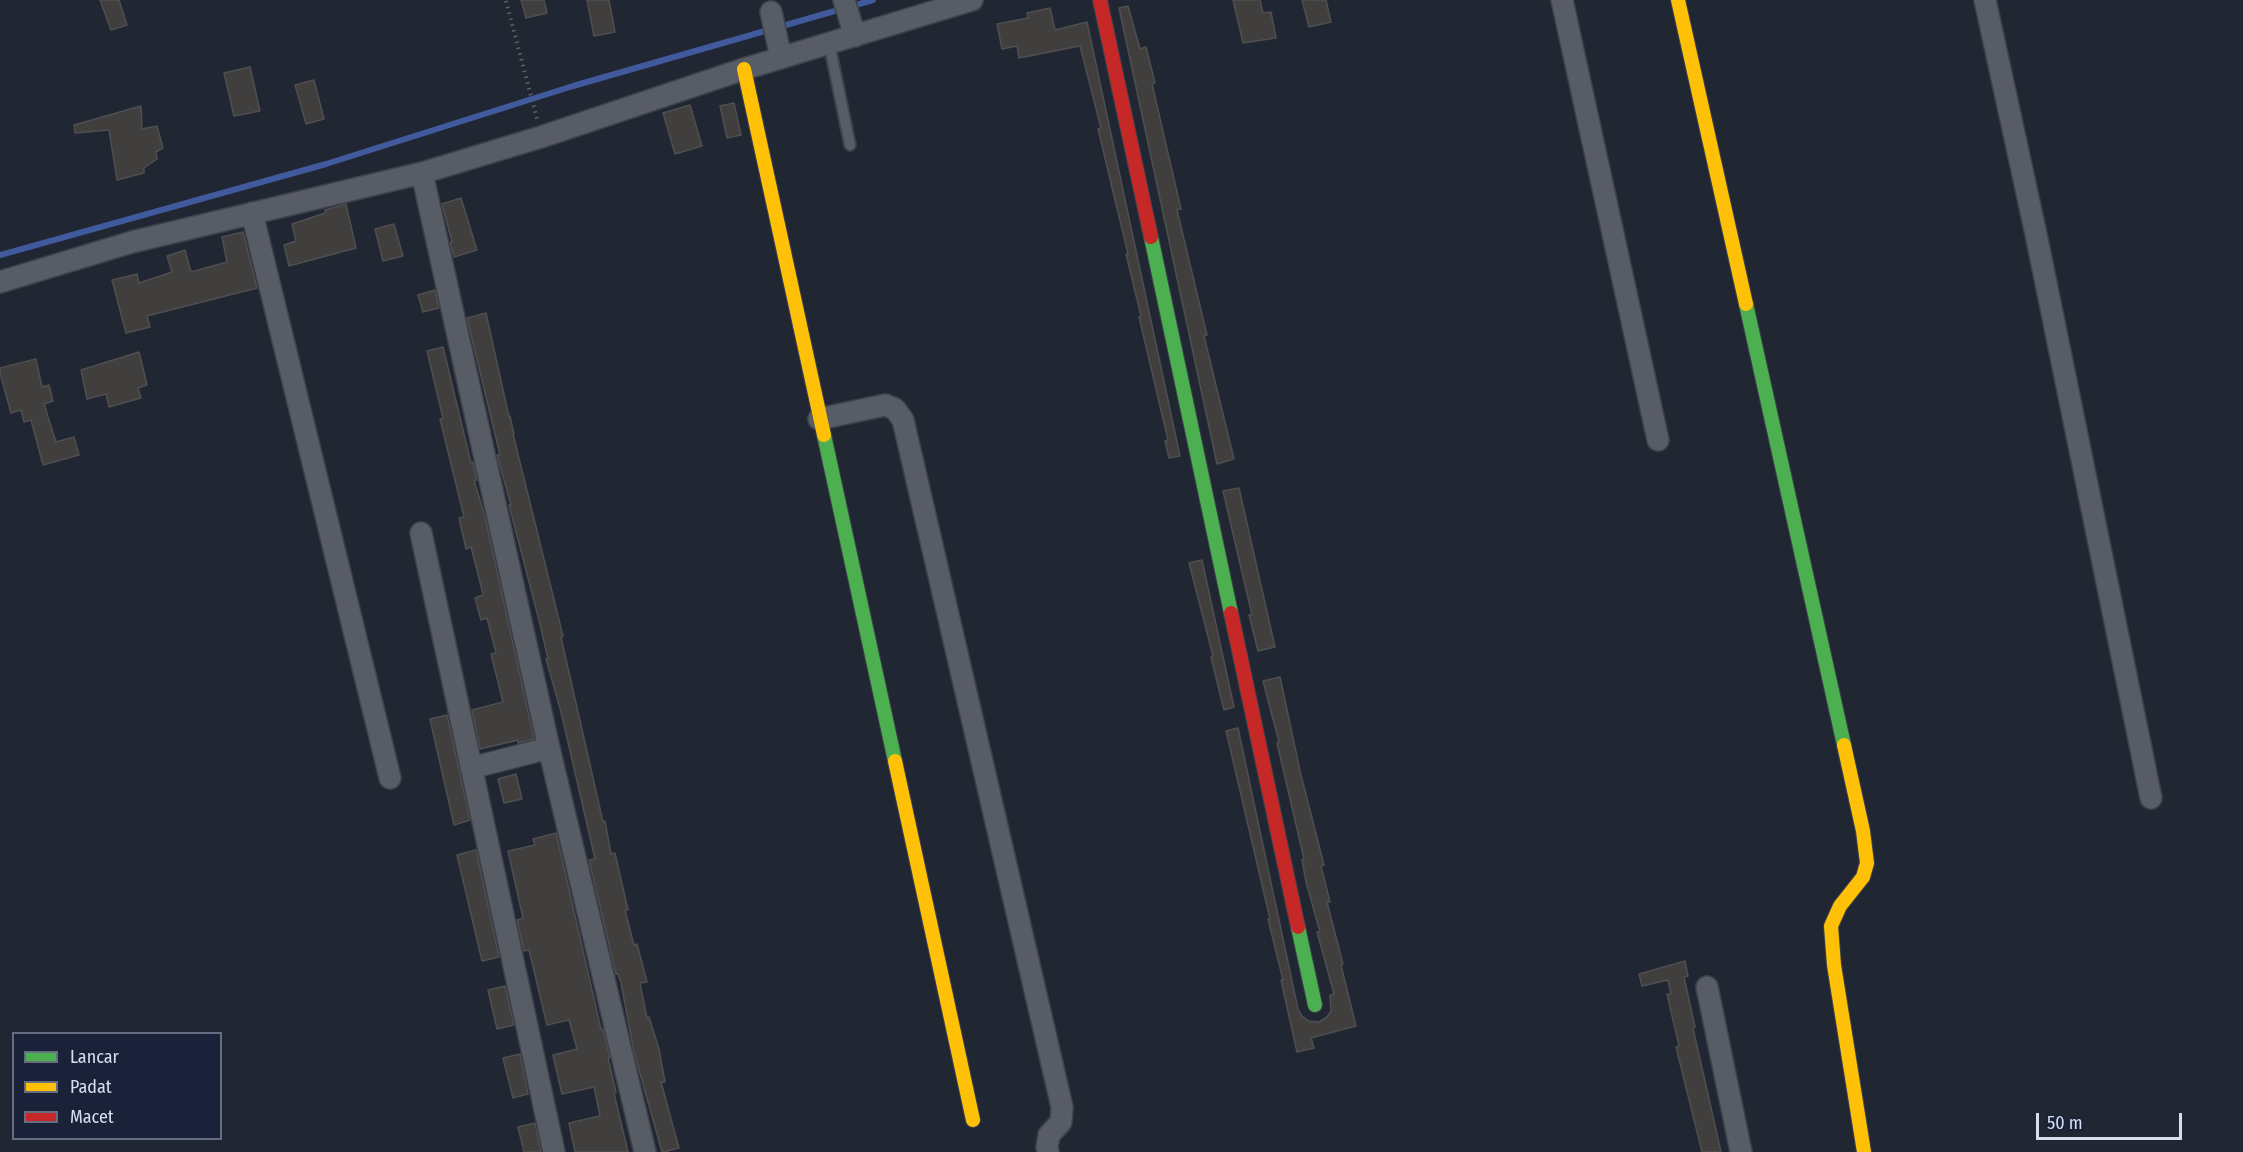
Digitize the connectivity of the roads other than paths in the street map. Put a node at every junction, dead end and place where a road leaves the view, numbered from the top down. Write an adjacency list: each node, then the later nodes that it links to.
1 (1100, 0): 23 (street)
2 (1562, 0): 16 (street)
3 (1678, 0): 29 (street)
4 (1984, 0): 21 (street)
5 (967, 1): 7 (street)
6 (771, 14): 9 (street)
7 (850, 19): 8 (street)
8 (829, 44): 9 (street); 11 (lane)
9 (779, 49): 10 (street)
10 (744, 69): 12 (street); 15 (street)
11 (850, 145)
12 (422, 173): 13 (street); 18 (street)
13 (252, 213): 14 (street); 20 (street)
14 (0, 282)
15 (819, 419): 24 (street); 27 (street)
16 (1658, 440)
17 (421, 534): 19 (street)
18 (549, 748): 19 (street); 26 (street)
19 (471, 768): 25 (street)
20 (390, 778)
21 (2151, 798)
22 (1707, 987): 28 (street)
23 (1314, 1005)
24 (973, 1120)
25 (554, 1152)
26 (645, 1152)
27 (1048, 1152)
28 (1741, 1152)
29 (1864, 1152)

